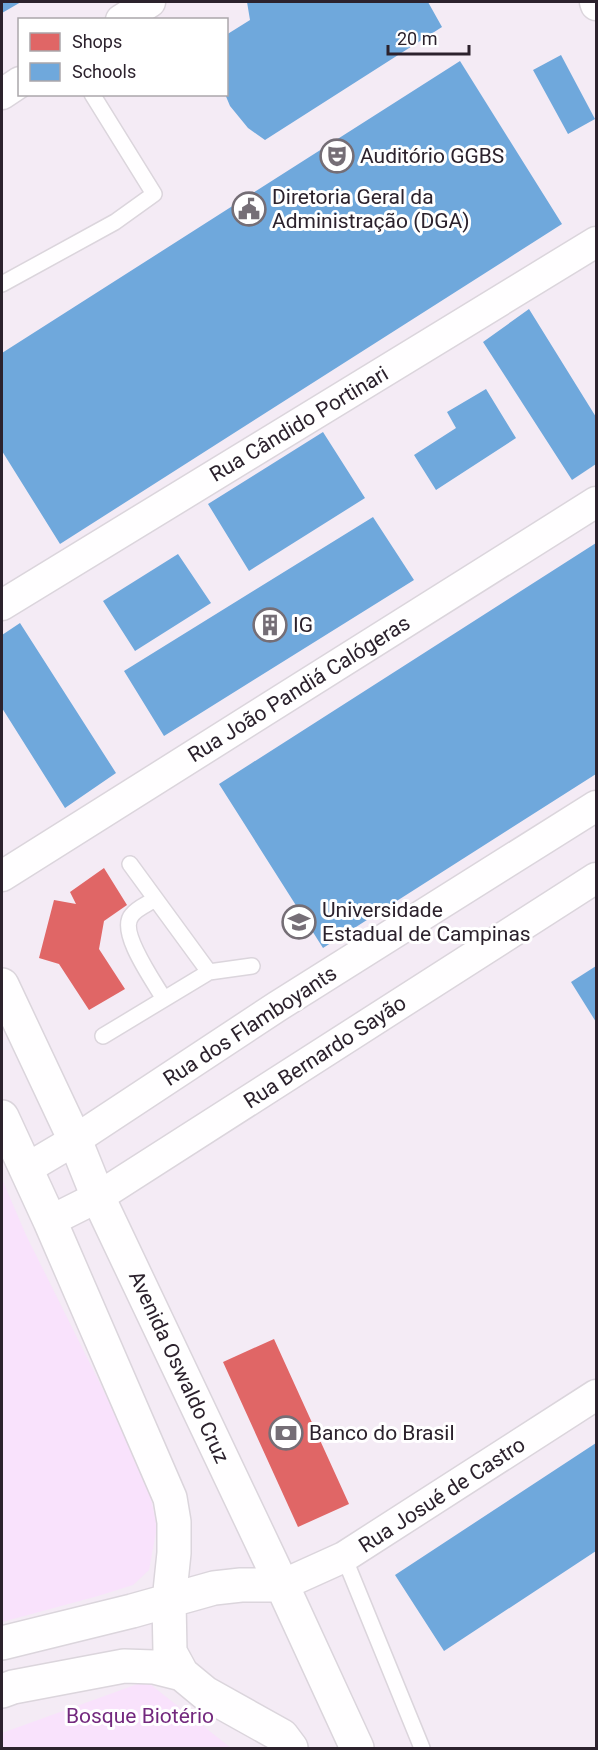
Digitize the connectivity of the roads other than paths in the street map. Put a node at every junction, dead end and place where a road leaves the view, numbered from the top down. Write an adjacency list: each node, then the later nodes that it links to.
1 (150, 2): 2 (street)
2 (124, 18)
3 (18, 83): 4 (street)
4 (2, 94)
5 (93, 96): 7 (lane)
6 (597, 242): 9 (street, Rua Cândido Portinari)
7 (2, 284)
8 (597, 502): 12 (street, Rua João Pandiá Calógeras)
9 (2, 605)
10 (597, 806): 21 (street, Rua dos Flamboyants)
11 (130, 864): 14 (lane)
12 (2, 876)
13 (597, 878): 23 (street, Rua Bernardo Sayão)
14 (155, 899): 16 (lane); 18 (lane)
15 (252, 966): 16 (lane)
16 (209, 972): 18 (lane)
17 (2, 985): 21 (street, Avenida Oswaldo Cruz)
18 (164, 999): 19 (lane)
19 (103, 1036)
20 (2, 1117): 22 (street)
21 (75, 1140): 22 (street, Rua dos Flamboyants); 23 (street, Avenida Oswaldo Cruz)
22 (26, 1169): 24 (street)
23 (98, 1197): 24 (street, Rua Bernardo Sayão); 27 (street, Avenida Oswaldo Cruz)
24 (50, 1221): 28 (street)
25 (597, 1395): 26 (street, Rua Josué de Castro)
26 (344, 1557): 27 (street, Rua Josué de Castro); 34 (lane)
27 (282, 1585): 28 (street); 33 (street, Avenida Oswaldo Cruz)
28 (169, 1601): 29 (street); 30 (street)
29 (2, 1643)
30 (182, 1674): 31 (street); 32 (street)
31 (2, 1691)
32 (291, 1749)
33 (357, 1749)
34 (422, 1749)

